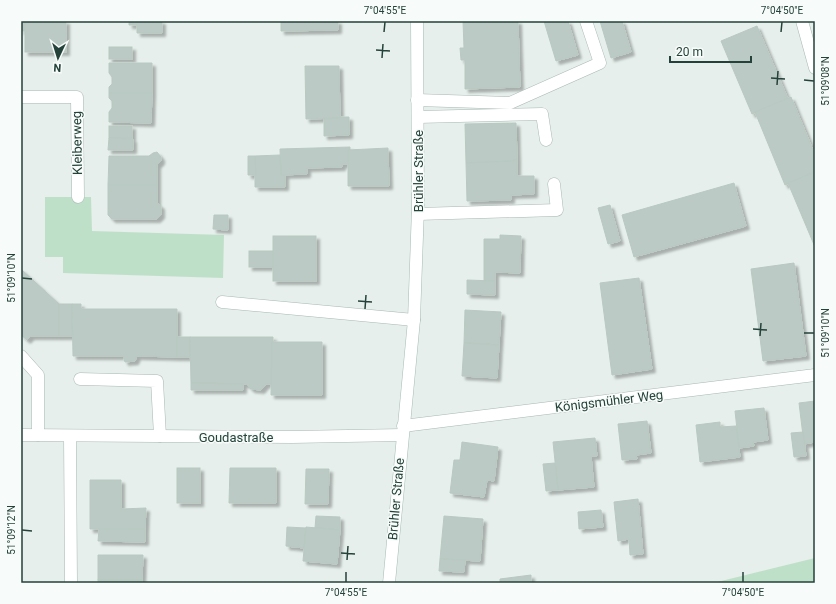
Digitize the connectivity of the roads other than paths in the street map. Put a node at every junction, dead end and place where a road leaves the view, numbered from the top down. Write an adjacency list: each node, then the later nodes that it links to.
1 (417, 21): 6 (street, Brühler Straße)
2 (586, 21): 6 (street)
3 (802, 21): 4 (street)
4 (815, 68)
5 (21, 97): 10 (street, Kleiberweg)
6 (417, 100): 7 (street, Brühler Straße)
7 (418, 117): 8 (street); 11 (street, Brühler Straße)
8 (546, 140)
9 (554, 184): 11 (street)
10 (78, 197)
11 (418, 214): 13 (street, Brühler Straße)
12 (222, 302): 13 (street)
13 (414, 320): 17 (street, Brühler Straße)
14 (21, 356): 19 (street)
15 (815, 375): 17 (street, Königsmühler Weg)
16 (80, 379): 21 (street)
17 (403, 430): 21 (street, Goudastraße); 23 (street, Brühler Straße)
18 (21, 435): 19 (street, Goudastraße)
19 (38, 435): 20 (street, Goudastraße)
20 (70, 436): 21 (street, Goudastraße); 22 (street)
21 (160, 436)
22 (71, 583)
23 (389, 583)

